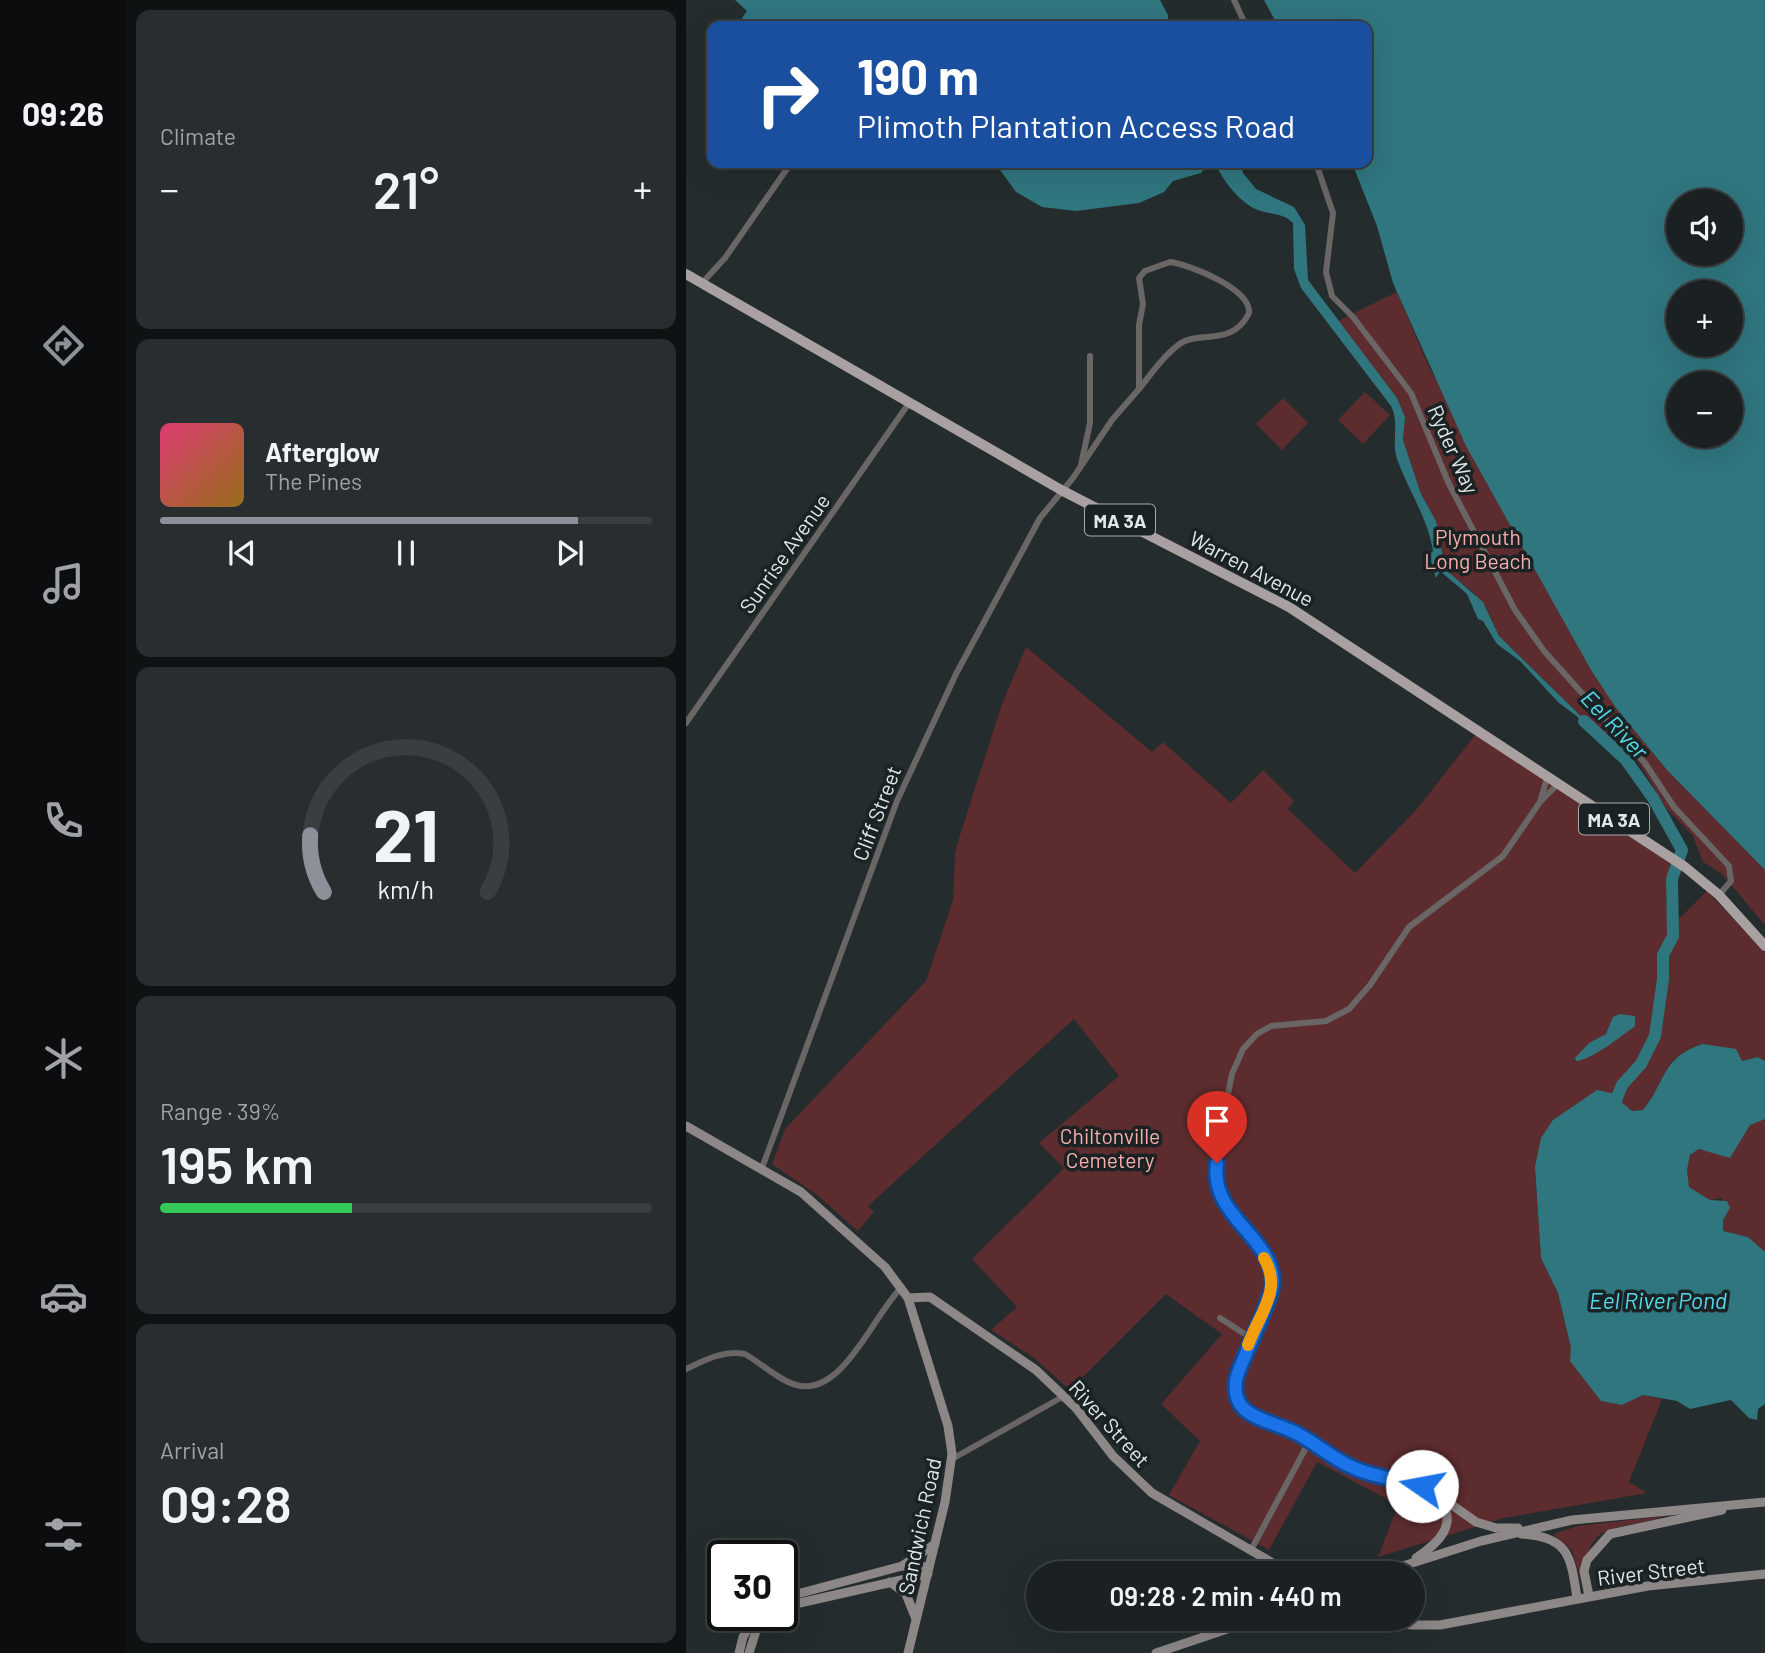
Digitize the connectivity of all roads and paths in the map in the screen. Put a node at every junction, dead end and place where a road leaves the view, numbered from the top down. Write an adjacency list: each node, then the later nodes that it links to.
1 (1234, 0): 2 (street)
2 (1244, 21)
3 (788, 168): 6 (street)
4 (1318, 168): 16 (street, Ryder Way)
5 (686, 274): 6 (main road, Warren Avenue / MA 3A)
6 (703, 282): 9 (main road, Warren Avenue / MA 3A)
7 (1090, 356): 10 (street)
8 (1139, 388): 8 (street, Cliff Street); 10 (street, Cliff Street)
9 (909, 403): 11 (main road, Warren Avenue / MA 3A); 12 (street, Sunrise Avenue)
10 (1081, 467): 11 (street, Cliff Street)
11 (1063, 491): 13 (main road, Warren Avenue / MA 3A); 19 (street, Cliff Street)
12 (686, 723)
13 (1548, 775): 14 (main road, Warren Avenue / MA 3A); 15 (street)
14 (1559, 783): 15 (street); 16 (main road, Warren Avenue / MA 3A)
15 (1540, 802): 23 (street)
16 (1719, 895): 17 (main road, Warren Avenue / MA 3A)
17 (1765, 946)
18 (686, 1126): 19 (main road, Sandwich Road)
19 (762, 1168): 20 (main road, Sandwich Road)
20 (901, 1287): 21 (main road, Sandwich Road); 25 (street)
21 (908, 1298): 26 (main road, River Street); 28 (main road, Sandwich Road)
22 (1220, 1318): 23 (street)
23 (1251, 1338): 27 (street)
24 (686, 1359): 25 (street)
25 (689, 1368)
26 (1064, 1396): 28 (street); 34 (main road, River Street)
27 (1309, 1442): 29 (street); 34 (street)
28 (952, 1459): 33 (main road, Sandwich Road)
29 (1436, 1493): 31 (main road); 36 (main road)
30 (1765, 1503): 31 (main road); 43 (main road)
31 (1531, 1529): 32 (main road)
32 (1509, 1534): 37 (main road); 44 (main road)
33 (935, 1544): 38 (main road); 39 (main road, Sandwich Road)
34 (1251, 1550): 35 (main road, River Street)
35 (1270, 1561)
36 (1411, 1561)
37 (1416, 1561)
38 (902, 1566): 39 (main road); 42 (main road)
39 (929, 1570): 41 (main road); 46 (main road, Sandwich Road)
40 (1765, 1574): 43 (main road, River Street)
41 (890, 1581): 45 (main road); 46 (main road)
42 (798, 1594)
43 (1589, 1596): 44 (main road, River Street)
44 (1577, 1598): 47 (main road, River Street)
45 (798, 1603)
46 (916, 1620): 53 (main road, Sandwich Road)
47 (1425, 1625)
48 (747, 1631): 51 (main road)
49 (757, 1631): 52 (main road)
50 (1221, 1631): 54 (main road)
51 (739, 1653)
52 (750, 1653)
53 (908, 1653)
54 (1156, 1653)

